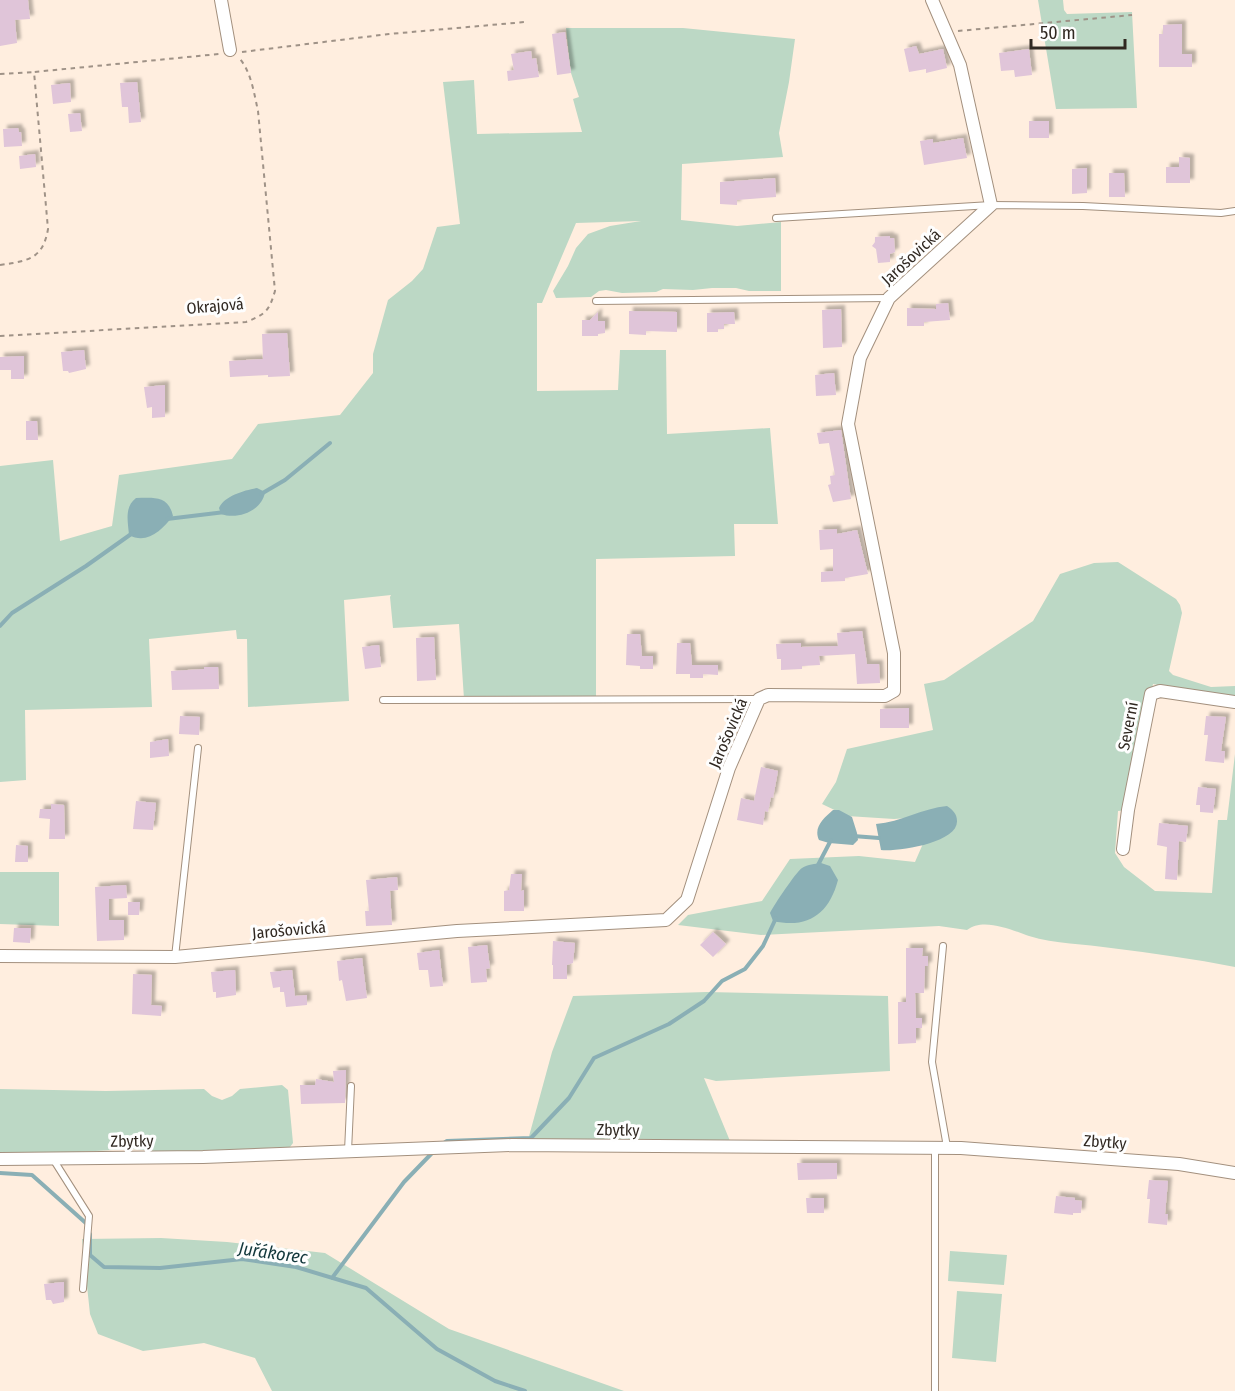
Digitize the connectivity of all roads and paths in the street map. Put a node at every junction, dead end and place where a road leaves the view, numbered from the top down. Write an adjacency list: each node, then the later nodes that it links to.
1 (221, 0): 6 (street)
2 (932, 0): 5 (street)
3 (1132, 15): 5 (path)
4 (525, 22): 6 (path)
5 (946, 33): 9 (street)
6 (230, 50): 7 (path); 15 (path, Okrajová)
7 (34, 72): 8 (path); 12 (path)
8 (0, 74)
9 (991, 205): 10 (lane); 11 (lane); 13 (street, Jarošovická)
10 (1235, 211)
11 (776, 218)
12 (0, 265)
13 (890, 298): 14 (lane); 16 (street, Jarošovická)
14 (596, 301)
15 (0, 336)
16 (759, 699): 17 (lane); 23 (street, Jarošovická)
17 (383, 700)
18 (1235, 702): 20 (street, Severní)
19 (198, 748): 23 (lane)
20 (1123, 849)
21 (943, 946): 25 (lane)
22 (0, 956): 23 (street, Jarošovická)
23 (175, 957)
24 (351, 1086): 26 (lane)
25 (941, 1148): 26 (street, Zbytky); 29 (street, Zbytky); 31 (lane)
26 (348, 1151): 28 (street, Zbytky)
27 (0, 1159): 28 (street, Zbytky)
28 (53, 1159): 30 (lane)
29 (1235, 1173)
30 (84, 1289)
31 (935, 1391)

